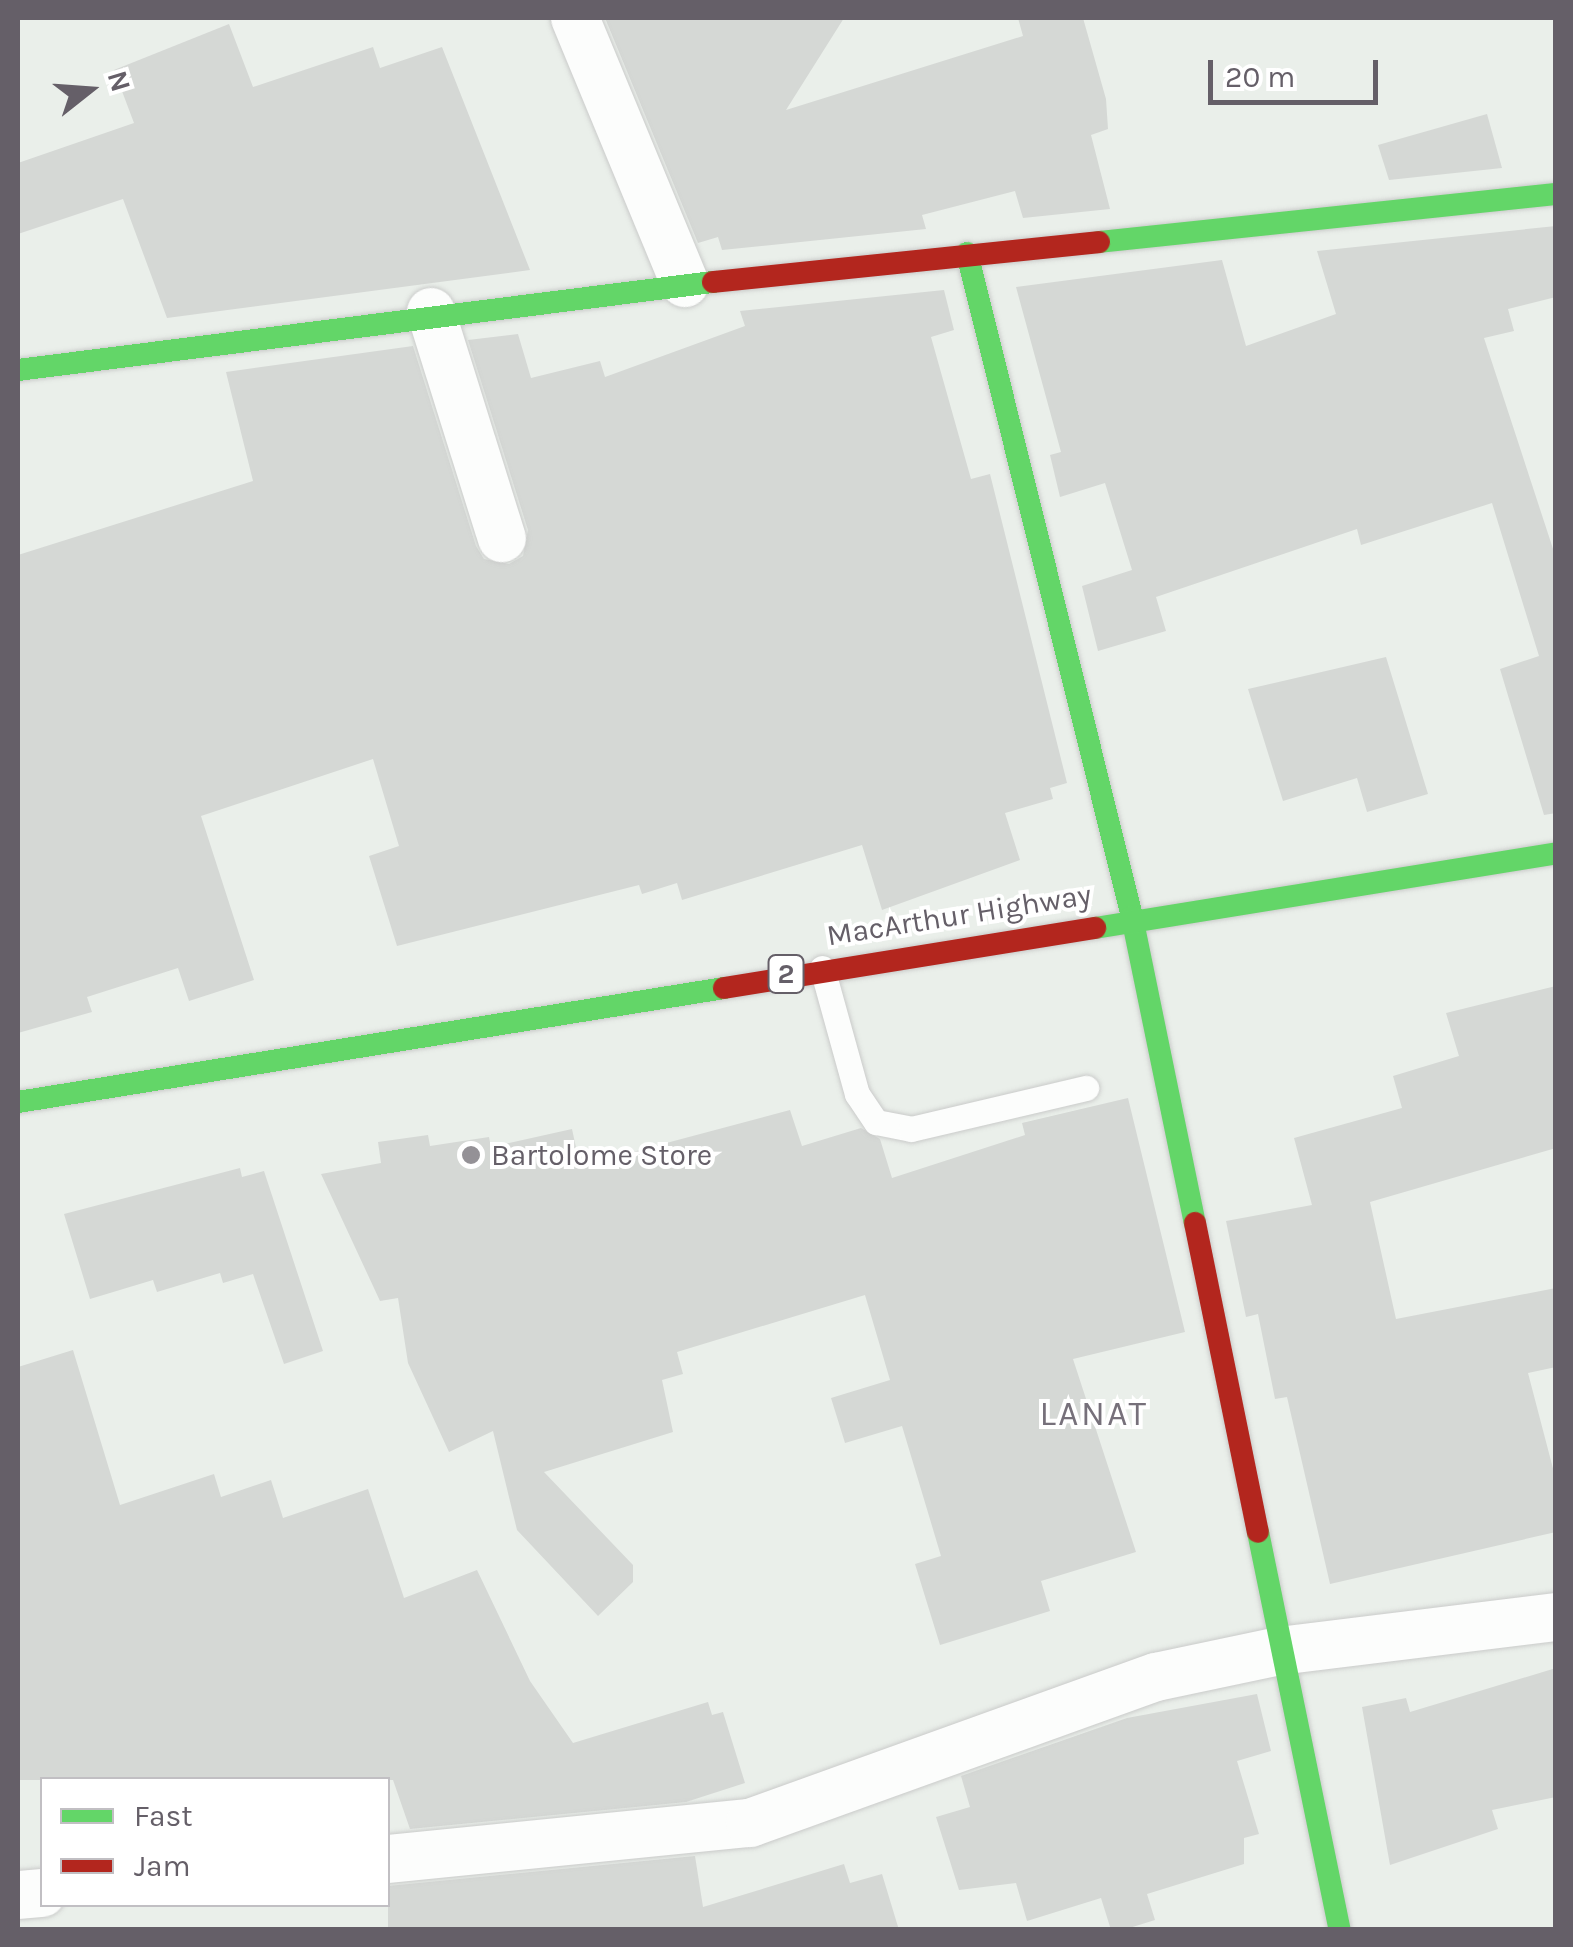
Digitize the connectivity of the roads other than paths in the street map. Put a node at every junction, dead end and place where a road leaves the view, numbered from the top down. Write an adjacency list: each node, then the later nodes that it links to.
1 (575, 18): 4 (street)
2 (1556, 194): 3 (main road)
3 (967, 253): 4 (main road); 9 (main road)
4 (686, 284): 5 (main road)
5 (431, 312): 6 (main road); 7 (street)
6 (18, 370)
7 (502, 538)
8 (1556, 852): 9 (main road, MacArthur Highway / 2)
9 (1132, 916): 10 (main road, MacArthur Highway / 2); 14 (main road)
10 (822, 968): 11 (lane); 12 (main road, MacArthur Highway / 2)
11 (1086, 1088)
12 (18, 1102)
13 (1556, 1617): 14 (street)
14 (1279, 1651): 15 (street); 16 (main road)
15 (390, 1858)
16 (1340, 1930)

